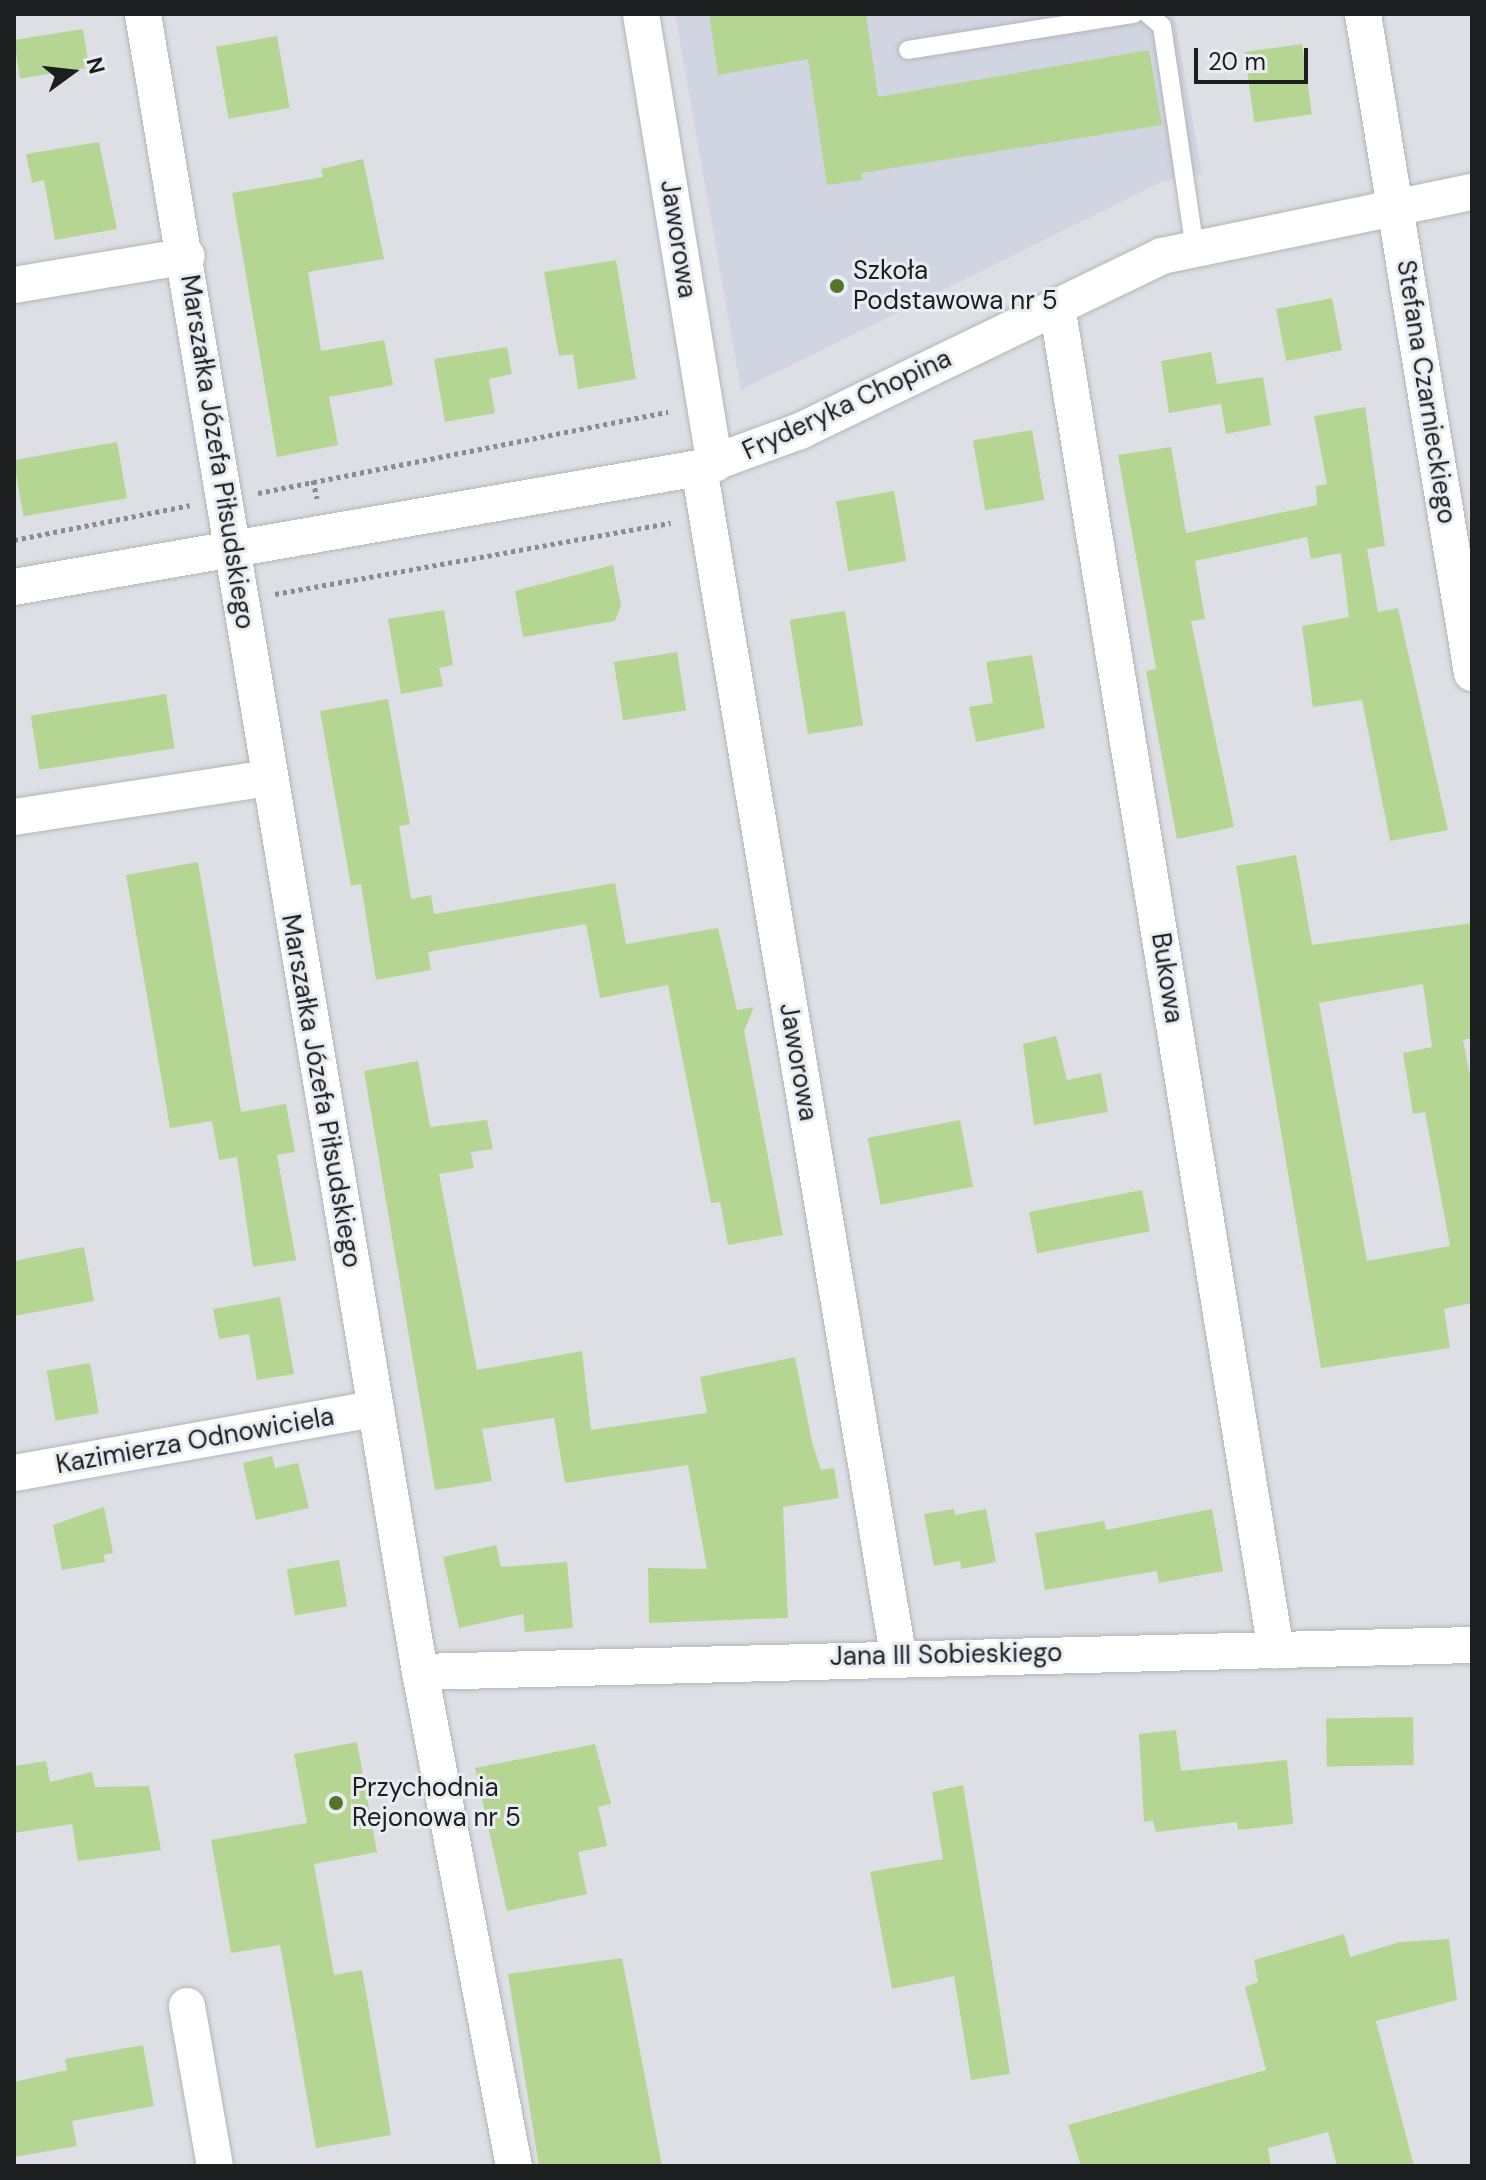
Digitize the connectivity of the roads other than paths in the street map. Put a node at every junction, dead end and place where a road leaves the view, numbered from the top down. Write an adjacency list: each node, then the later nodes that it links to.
1 (143, 14): 10 (street, Marszałka Józefa Piłsudskiego)
2 (641, 14): 13 (street, Jaworowa)
3 (1134, 14): 6 (lane)
4 (1148, 14): 9 (lane)
5 (1363, 14): 8 (street, Stefana Czarnieckiego)
6 (908, 50)
7 (1472, 192): 8 (street, Fryderyka Chopina)
8 (1396, 205): 9 (street, Fryderyka Chopina); 16 (street, Stefana Czarnieckiego)
9 (1195, 249): 12 (street, Fryderyka Chopina)
10 (187, 256): 11 (street); 14 (street, Marszałka Józefa Piłsudskiego)
11 (14, 285)
12 (1057, 306): 13 (street, Fryderyka Chopina); 22 (street, Bukowa)
13 (707, 466): 14 (street, Fryderyka Chopina); 23 (street, Jaworowa)
14 (231, 552): 15 (street, Fryderyka Chopina); 17 (street, Marszałka Józefa Piłsudskiego)
15 (14, 587)
16 (1472, 673)
17 (269, 778): 18 (street); 19 (street, Marszałka Józefa Piłsudskiego)
18 (14, 817)
19 (375, 1409): 20 (street, Kazimierza Odnowiciela); 24 (street, Marszałka Józefa Piłsudskiego)
20 (14, 1473)
21 (1472, 1645): 22 (street, Jana III Sobieskiego)
22 (1276, 1650): 23 (street, Jana III Sobieskiego)
23 (898, 1655): 24 (street, Jana III Sobieskiego)
24 (420, 1672): 27 (street, Marszałka Józefa Piłsudskiego)
25 (187, 2006): 26 (street)
26 (215, 2166)
27 (514, 2166)

